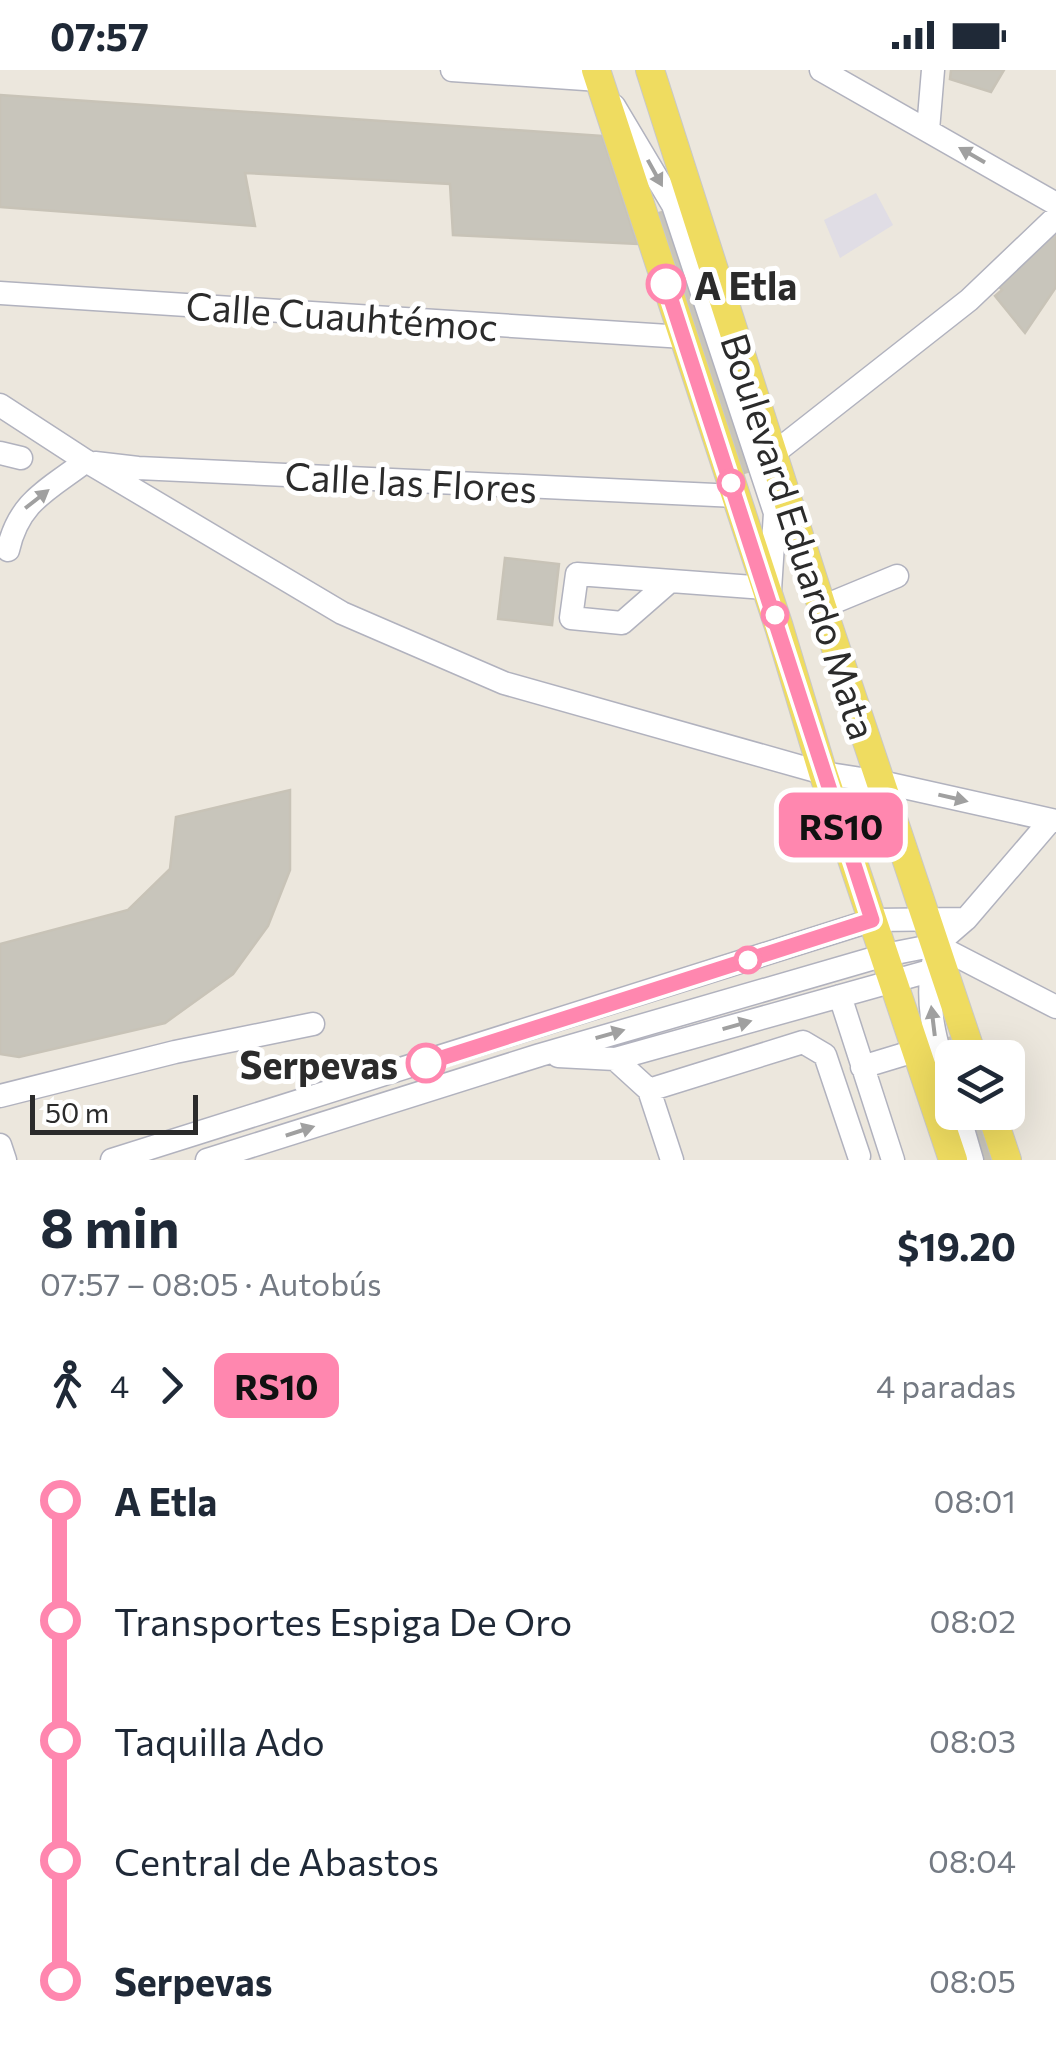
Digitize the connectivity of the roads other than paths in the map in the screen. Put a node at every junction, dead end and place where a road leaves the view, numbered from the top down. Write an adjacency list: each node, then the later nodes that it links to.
1 (452, 70): 5 (street)
2 (650, 70): 12 (main road, Boulevard Eduardo Mata)
3 (821, 70): 6 (street)
4 (933, 70): 6 (street)
5 (600, 80): 10 (main road, Boulevard Eduardo Mata); 18 (street, one-way to 18)
6 (928, 130): 7 (street, one-way to 6)
7 (1056, 204)
8 (1056, 218): 12 (street)
9 (0, 293): 10 (street, Calle Cuauhtémoc)
10 (684, 337): 14 (main road, Boulevard Eduardo Mata)
11 (0, 405): 13 (street)
12 (772, 454): 19 (main road, Boulevard Eduardo Mata)
13 (86, 462): 14 (street, Calle las Flores); 15 (street, one-way to 13); 20 (street)
14 (736, 496): 18 (main road, Boulevard Eduardo Mata)
15 (8, 550)
16 (897, 576): 19 (street)
17 (669, 582): 18 (street)
18 (768, 593): 20 (main road, Boulevard Eduardo Mata)
19 (822, 608): 21 (main road, Boulevard Eduardo Mata)
20 (823, 772): 21 (street); 23 (main road, Boulevard Eduardo Mata)
21 (881, 782): 22 (street, one-way to 22); 24 (main road, Boulevard Eduardo Mata)
22 (1053, 820): 24 (street)
23 (872, 920): 24 (street); 25 (main road, Boulevard Eduardo Mata); 42 (street)
24 (935, 950): 25 (street); 27 (street); 29 (street, one-way to 24); 30 (main road, Boulevard Eduardo Mata)
25 (889, 967): 26 (street); 31 (main road, Boulevard Eduardo Mata); 32 (street, one-way to 25)
26 (840, 996): 33 (street, one-way to 26); 34 (street)
27 (1056, 1007)
28 (313, 1024): 36 (street)
29 (935, 1040)
30 (967, 1040)
31 (918, 1050): 34 (street); 46 (main road, Boulevard Eduardo Mata)
32 (540, 1054): 33 (street); 43 (street, one-way to 32)
33 (615, 1059): 35 (street)
34 (862, 1067): 45 (street)
35 (649, 1090): 40 (street); 44 (street)
36 (0, 1096)
37 (963, 1130): 47 (street)
38 (997, 1130): 48 (main road)
39 (0, 1145): 41 (street)
40 (856, 1159)
41 (4, 1160)
42 (112, 1160)
43 (207, 1160)
44 (672, 1160)
45 (893, 1160)
46 (953, 1160)
47 (972, 1160)
48 (1007, 1160)

